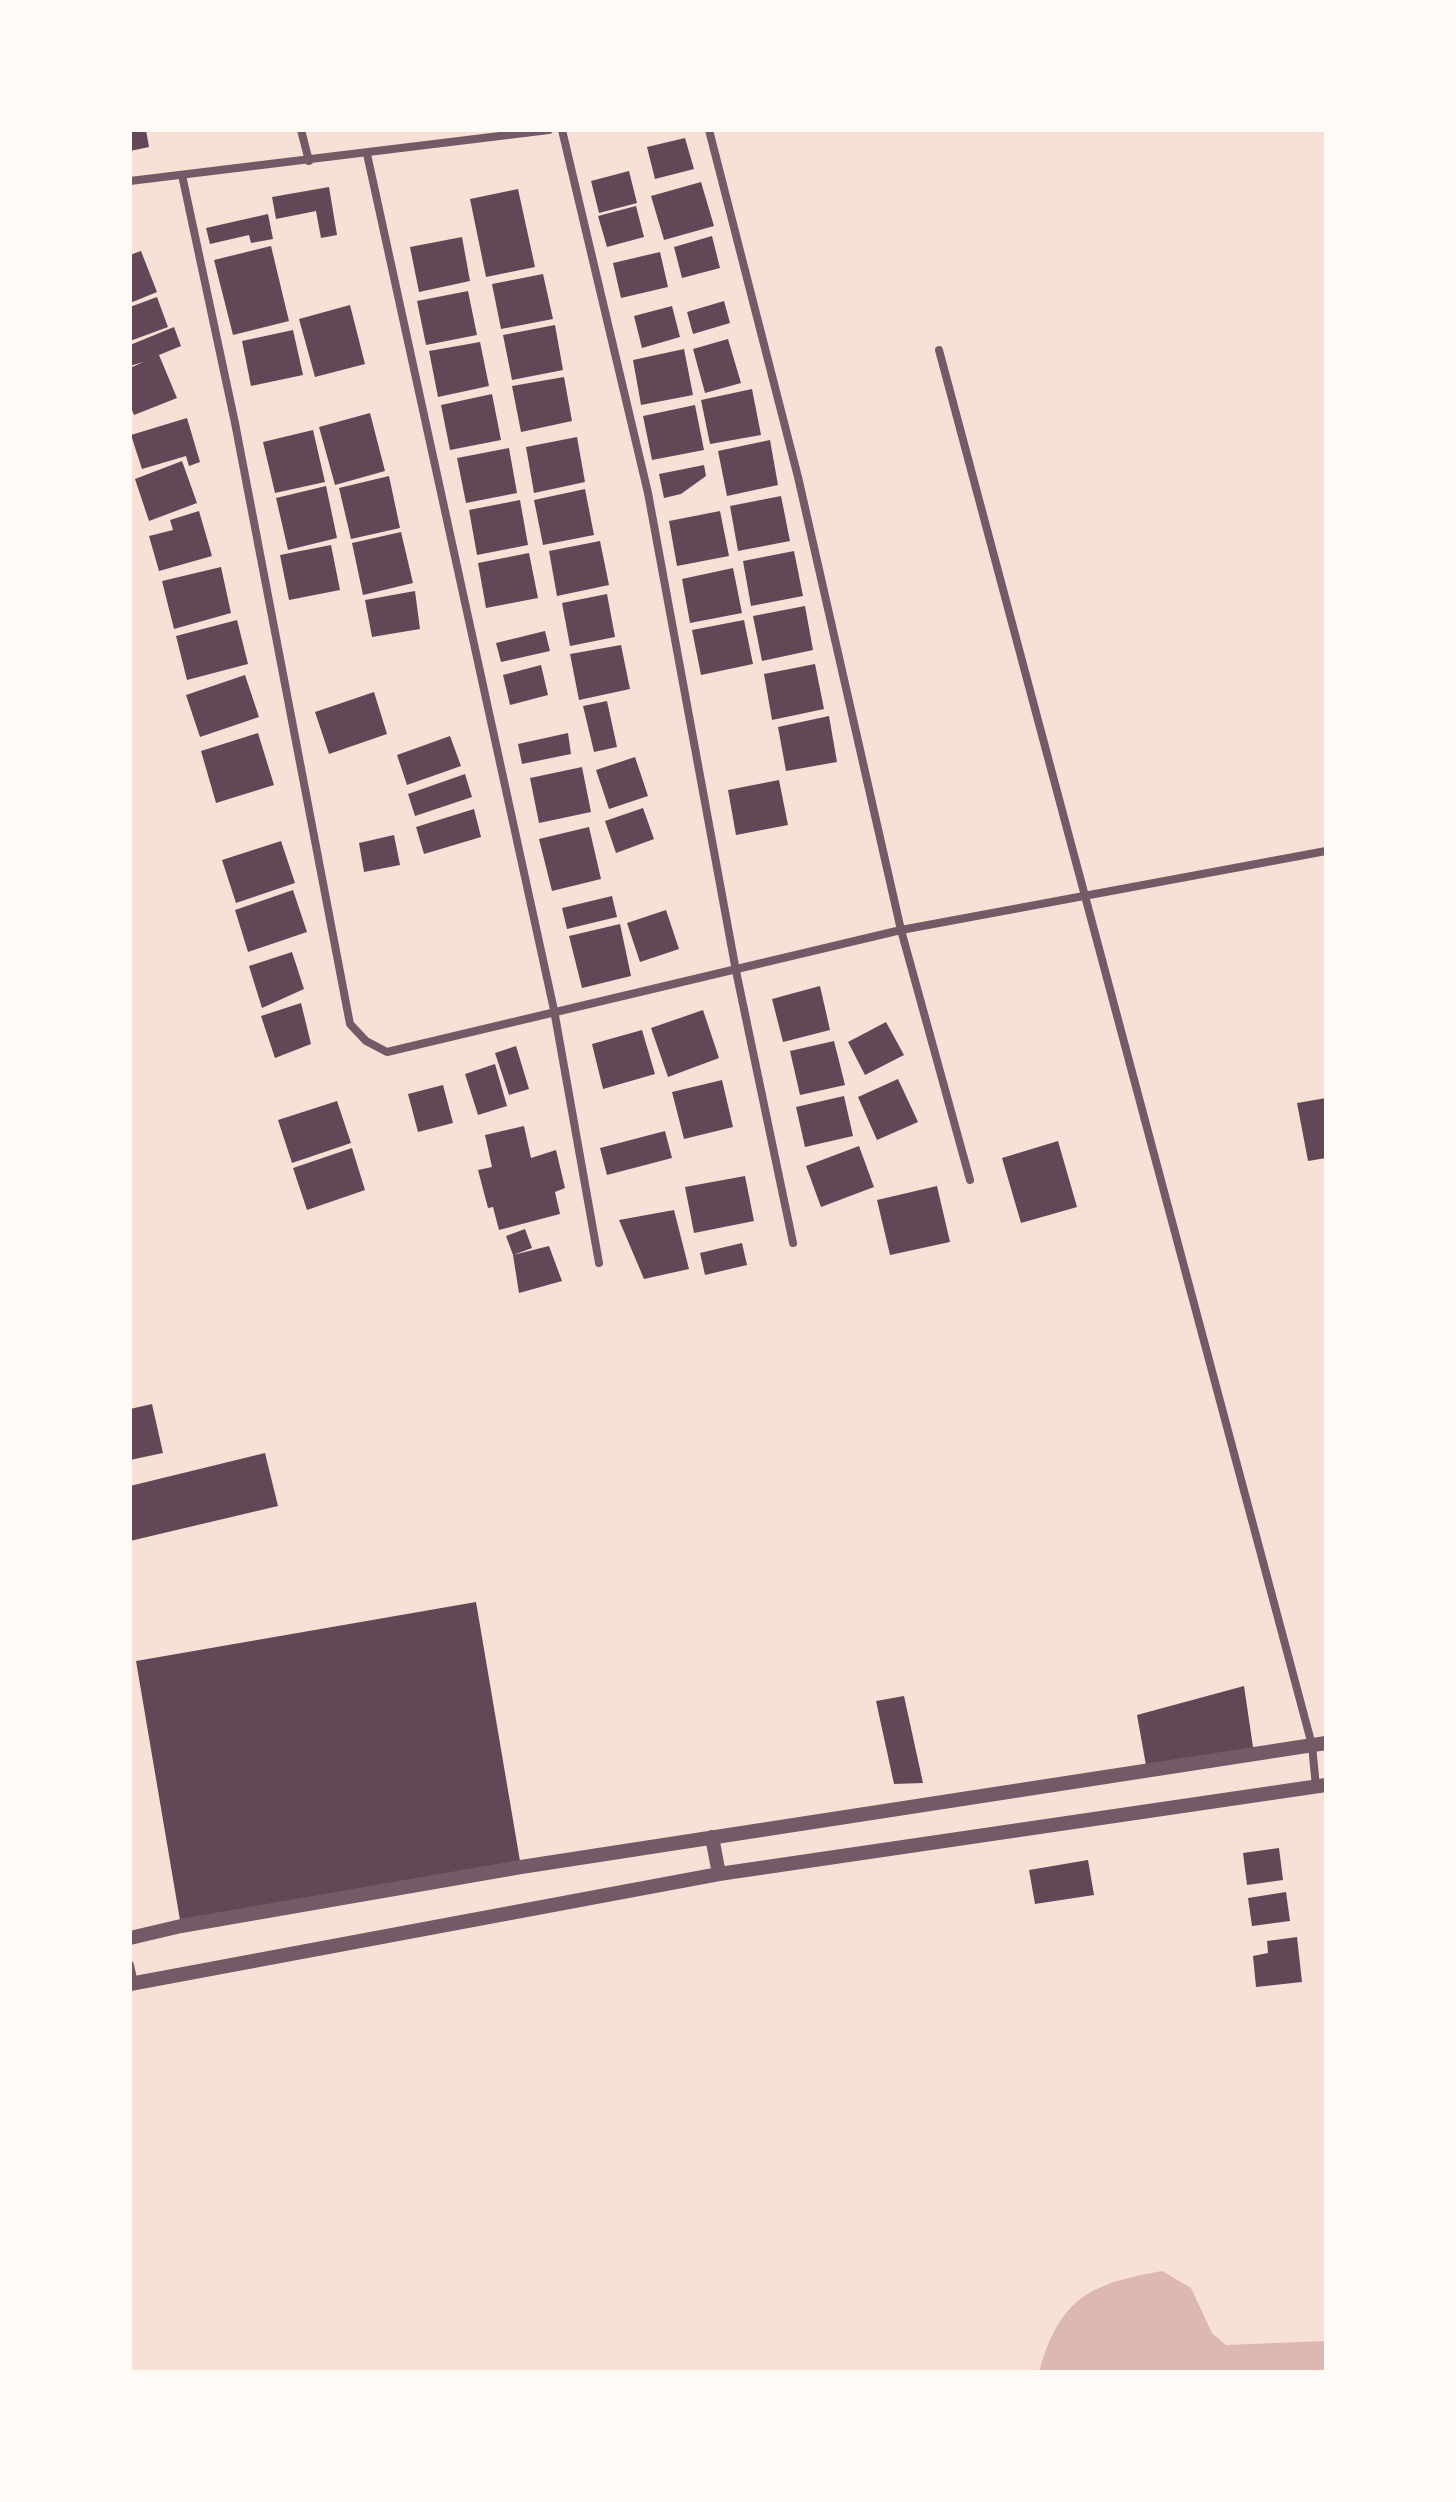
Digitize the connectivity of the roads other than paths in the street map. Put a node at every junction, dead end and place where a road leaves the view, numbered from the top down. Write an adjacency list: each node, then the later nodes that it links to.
1 (301, 130): 6 (street)
2 (549, 130): 5 (street)
3 (562, 130): 13 (street)
4 (709, 130): 12 (street)
5 (367, 154): 6 (street); 14 (street)
6 (309, 161): 7 (street)
7 (182, 175): 8 (street); 14 (street)
8 (130, 181)
9 (939, 350): 11 (street)
10 (1326, 851): 11 (street)
11 (1087, 893): 12 (street); 18 (street)
12 (901, 930): 13 (street); 15 (street)
13 (736, 971): 14 (street); 16 (street)
14 (554, 1010): 17 (street)
15 (970, 1180)
16 (793, 1243)
17 (599, 1263)
18 (1319, 1744): 19 (street); 20 (street)
19 (1321, 1786): 21 (street)
20 (712, 1837): 21 (street); 22 (street)
21 (719, 1874): 24 (street)
22 (130, 1938)
23 (130, 1965): 24 (street)
24 (132, 1984)

